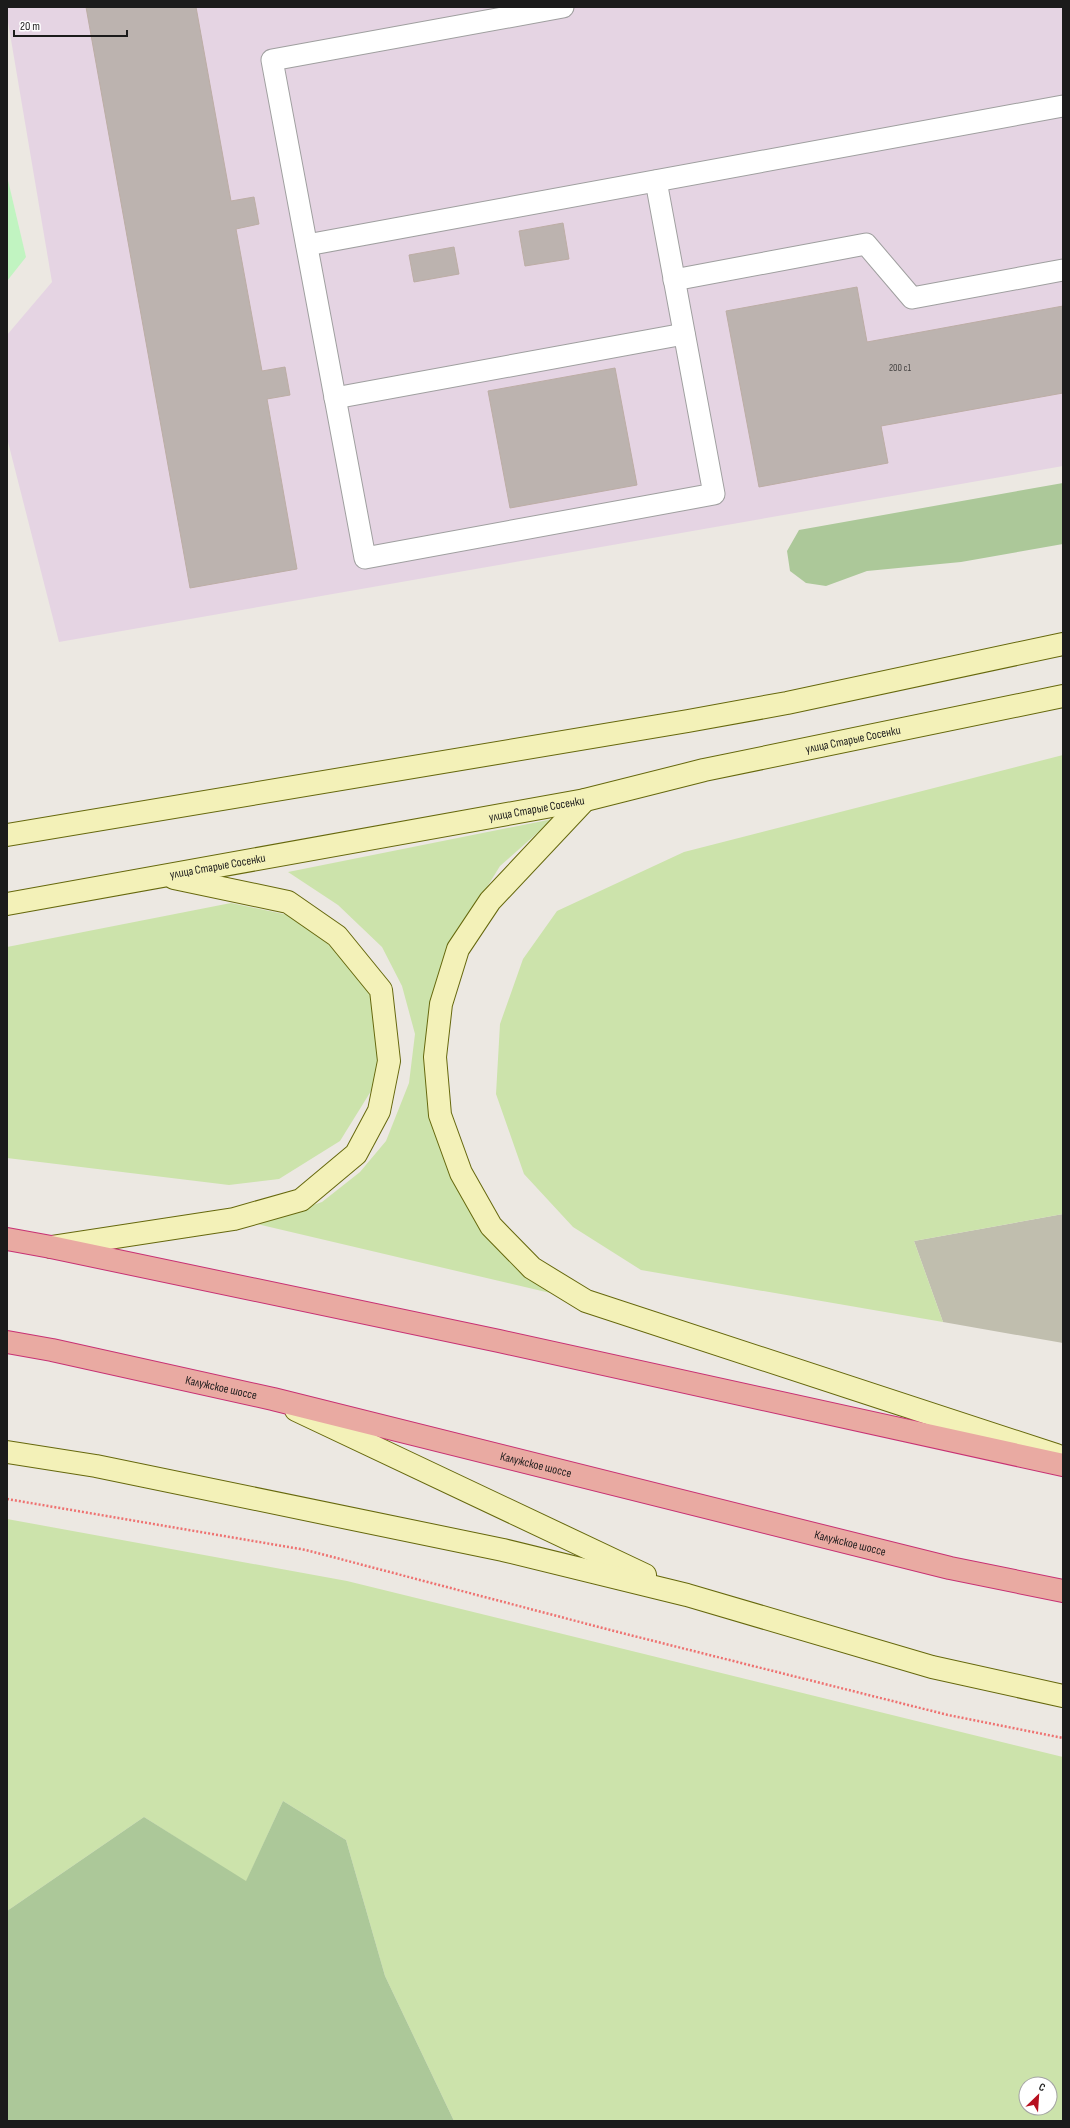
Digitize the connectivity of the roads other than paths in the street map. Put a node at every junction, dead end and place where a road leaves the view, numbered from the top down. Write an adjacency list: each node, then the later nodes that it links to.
1 (563, 7): 4 (lane)
2 (1063, 106): 3 (lane)
3 (656, 181): 4 (lane); 6 (lane)
4 (306, 245): 8 (lane)
5 (1063, 270): 6 (lane)
6 (674, 280): 7 (lane)
7 (684, 334): 8 (lane); 8 (lane)
8 (335, 398)
9 (1063, 644): 12 (main road)
10 (1063, 696): 11 (main road, улица Старые Сосенки)
11 (585, 800): 13 (main road, улица Старые Сосенки); 20 (main road)
12 (7, 835)
13 (163, 875): 14 (main road, улица Старые Сосенки); 16 (main road)
14 (7, 904)
15 (7, 1239): 16 (highway)
16 (51, 1247): 21 (highway)
17 (7, 1342): 18 (highway, Калужское шоссе)
18 (273, 1399): 22 (highway, Калужское шоссе); 23 (main road)
19 (7, 1452): 23 (main road)
20 (1063, 1458)
21 (1063, 1465)
22 (1063, 1591)
23 (687, 1595): 24 (main road)
24 (1063, 1696)

